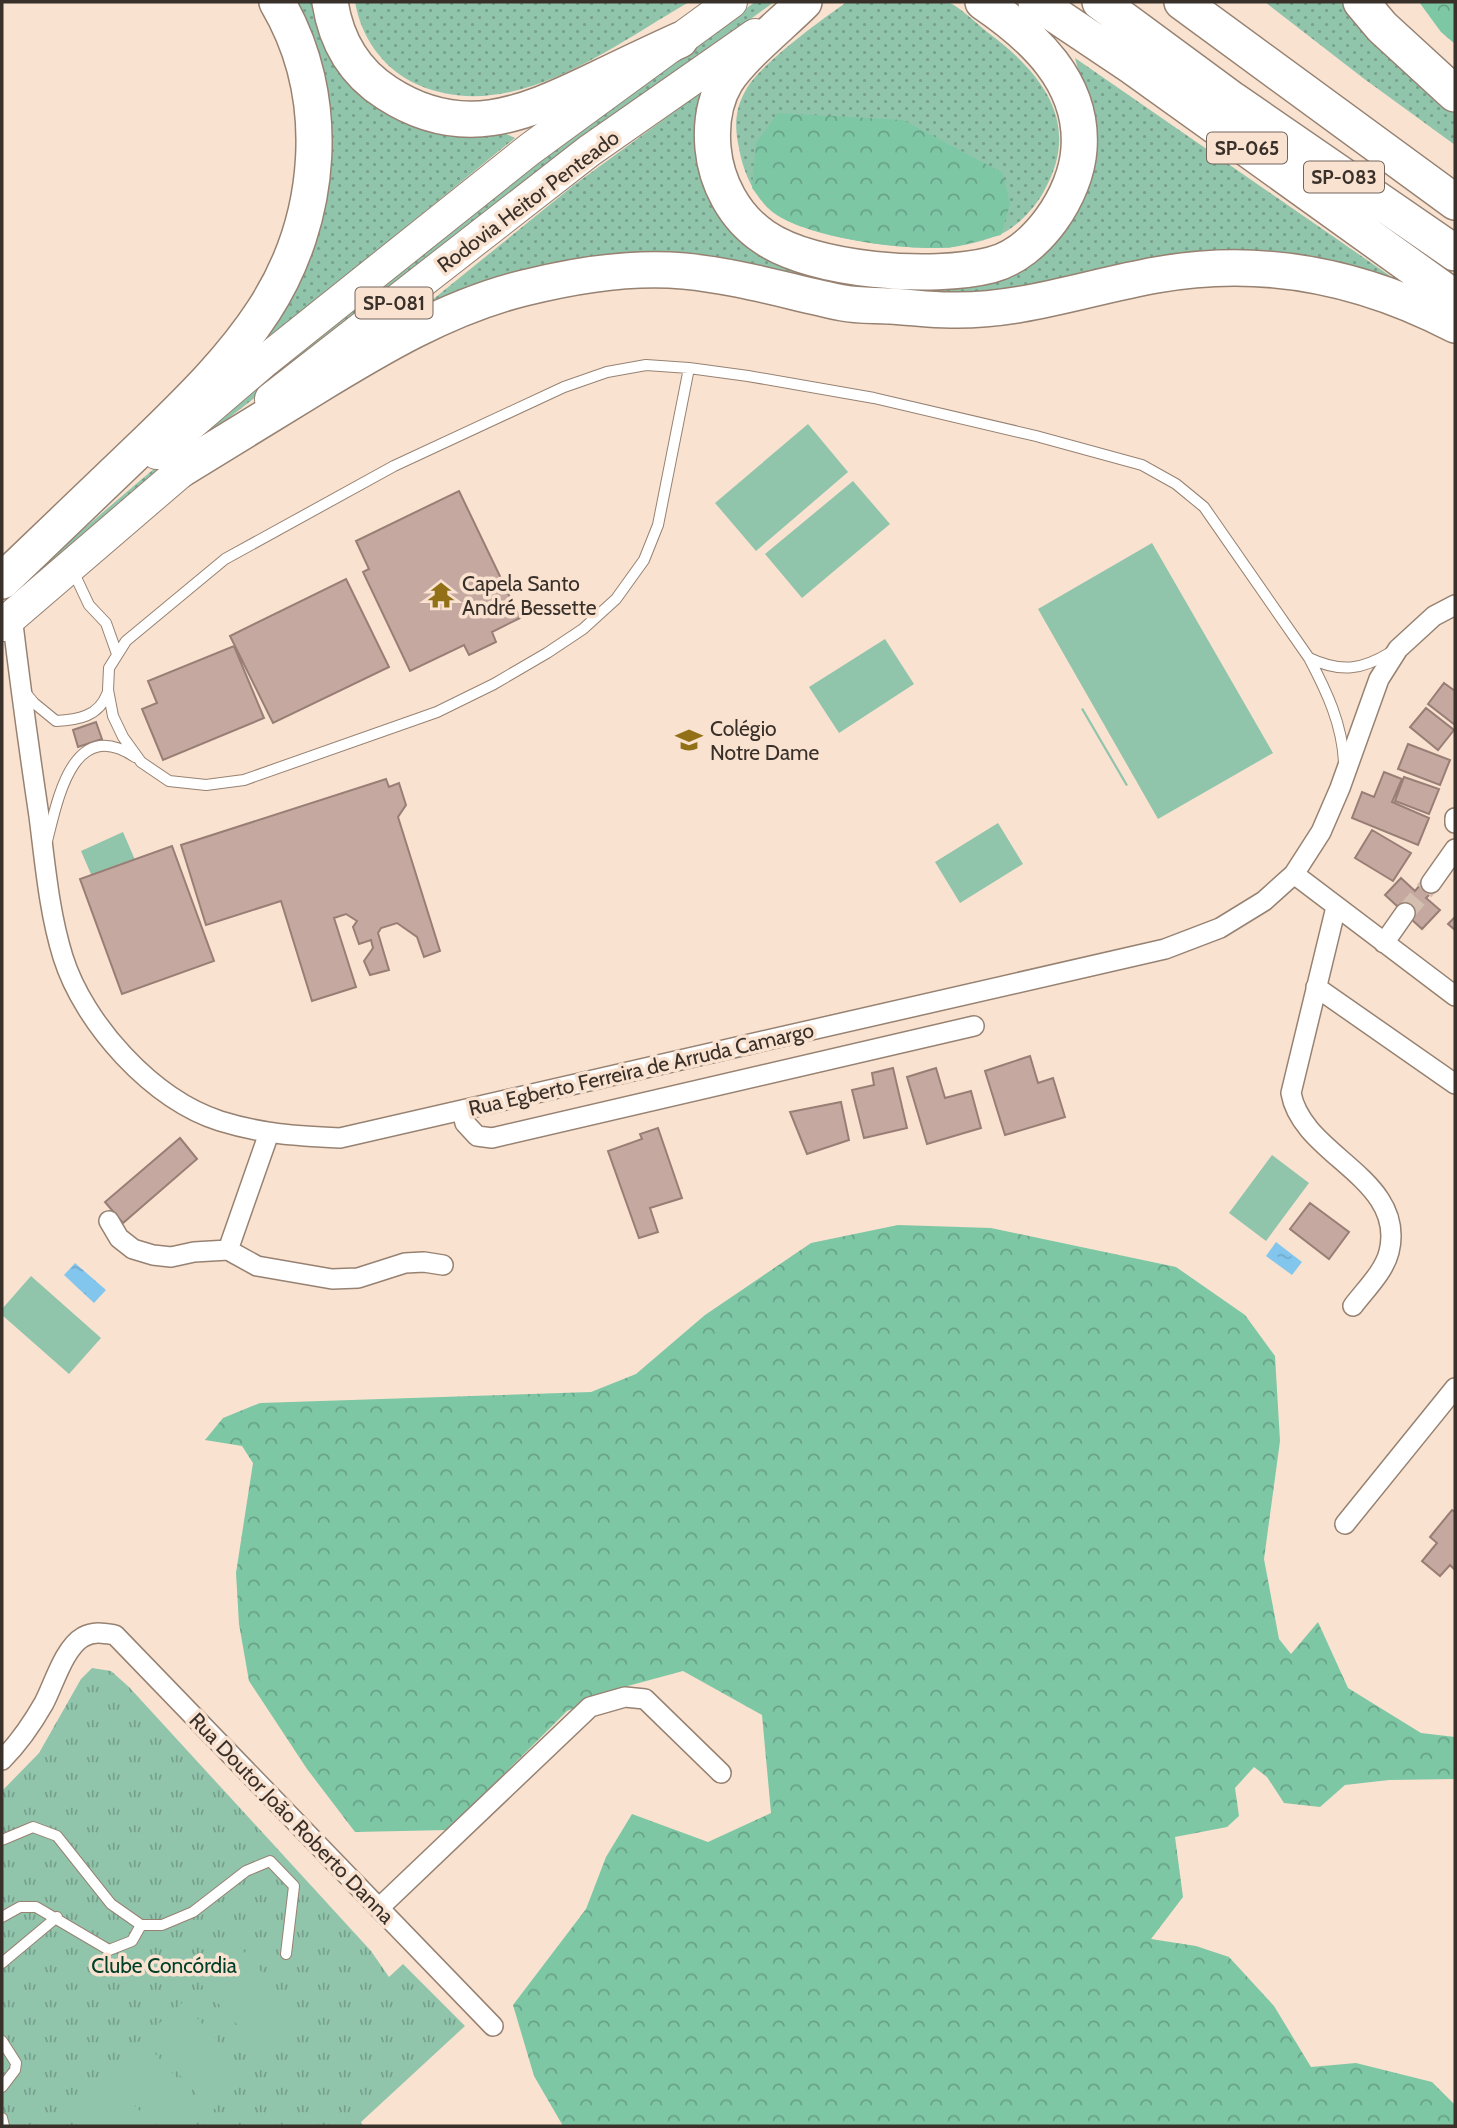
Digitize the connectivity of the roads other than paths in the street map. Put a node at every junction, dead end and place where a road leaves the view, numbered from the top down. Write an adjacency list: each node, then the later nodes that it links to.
1 (277, 2): 21 (highway)
2 (330, 2): 11 (highway)
3 (731, 2): 11 (main road, Rodovia Heitor Penteado / SP-081)
4 (803, 2): 5 (highway); 19 (main road, Rodovia Heitor Penteado / SP-081)
5 (983, 2)
6 (1036, 2): 16 (highway, SP-065)
7 (1100, 2): 15 (highway, SP-083)
8 (1182, 2): 14 (highway)
9 (1361, 2): 12 (highway)
10 (1234, 12): 13 (highway, SP-083)
11 (680, 40): 21 (main road, Rodovia Heitor Penteado / SP-081)
12 (1455, 94)
13 (1455, 183)
14 (1455, 202)
15 (1455, 253)
16 (1455, 298)
17 (1455, 325): 19 (highway)
18 (689, 368): 25 (lane); 26 (lane); 29 (lane)
19 (180, 470): 20 (main road, Rodovia Heitor Penteado / SP-081)
20 (70, 566): 23 (main road, Rodovia Heitor Penteado / SP-081); 25 (lane)
21 (2, 584)
22 (1455, 605): 24 (street, Rua Egberto Ferreira de Arruda Camargo)
23 (7, 621): 27 (street, Rua Egberto Ferreira de Arruda Camargo)
24 (1398, 649): 26 (lane); 30 (street, Rua Egberto Ferreira de Arruda Camargo)
25 (117, 654): 28 (lane)
26 (1309, 658): 30 (lane)
27 (20, 685): 28 (lane); 32 (street, Rua Egberto Ferreira de Arruda Camargo)
28 (108, 690): 29 (lane)
29 (141, 762): 32 (lane)
30 (1345, 776): 33 (street, Rua Egberto Ferreira de Arruda Camargo)
31 (1455, 849): 34 (street)
32 (44, 854): 43 (street, Rua Egberto Ferreira de Arruda Camargo)
33 (1294, 874): 35 (street); 42 (street, Rua Egberto Ferreira de Arruda Camargo)
34 (1431, 883)
35 (1336, 907): 37 (street); 38 (street)
36 (1405, 913): 37 (street)
37 (1384, 943): 39 (street)
38 (1316, 987): 41 (street); 47 (street)
39 (1455, 996)
40 (974, 1026): 42 (street)
41 (1455, 1084)
42 (462, 1110): 43 (street, Rua Egberto Ferreira de Arruda Camargo)
43 (269, 1133): 45 (street)
44 (109, 1221): 45 (street)
45 (228, 1250): 46 (street)
46 (443, 1265)
47 (1353, 1306)
48 (1455, 1388): 49 (street)
49 (1345, 1524)
50 (2, 1760): 53 (street, Rua Doutor João Roberto Danna)
51 (720, 1773): 53 (street)
52 (2, 1840): 56 (lane)
53 (379, 1908): 59 (street, Rua Doutor João Roberto Danna)
54 (2, 1917): 55 (lane)
55 (57, 1917): 56 (lane); 58 (lane)
56 (141, 1925): 57 (lane)
57 (286, 1954)
58 (2, 1963)
59 (493, 2026)
60 (2, 2041): 61 (lane)
61 (2, 2088)
62 (2, 2118): 63 (lane)
63 (4, 2126)

